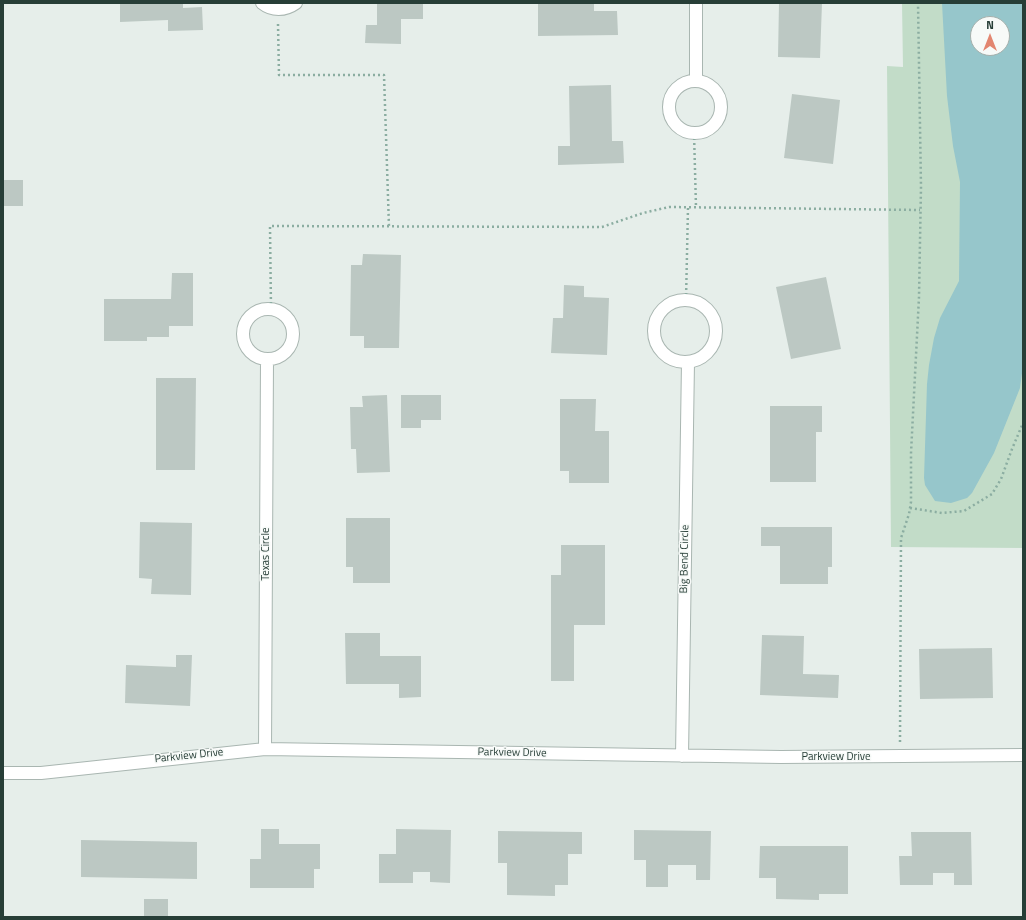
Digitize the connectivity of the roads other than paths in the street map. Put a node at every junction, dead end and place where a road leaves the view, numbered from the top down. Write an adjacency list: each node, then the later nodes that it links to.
1 (262, 3): 2 (street)
2 (296, 3)
3 (696, 3): 4 (street)
4 (696, 81): 4 (street)
5 (267, 360): 5 (street); 7 (street, Texas Circle)
6 (688, 362): 6 (street); 8 (street, Big Bend Circle)
7 (265, 749): 8 (street, Parkview Drive); 10 (street, Parkview Drive)
8 (682, 756): 9 (street, Parkview Drive)
9 (1023, 756)
10 (3, 773)

